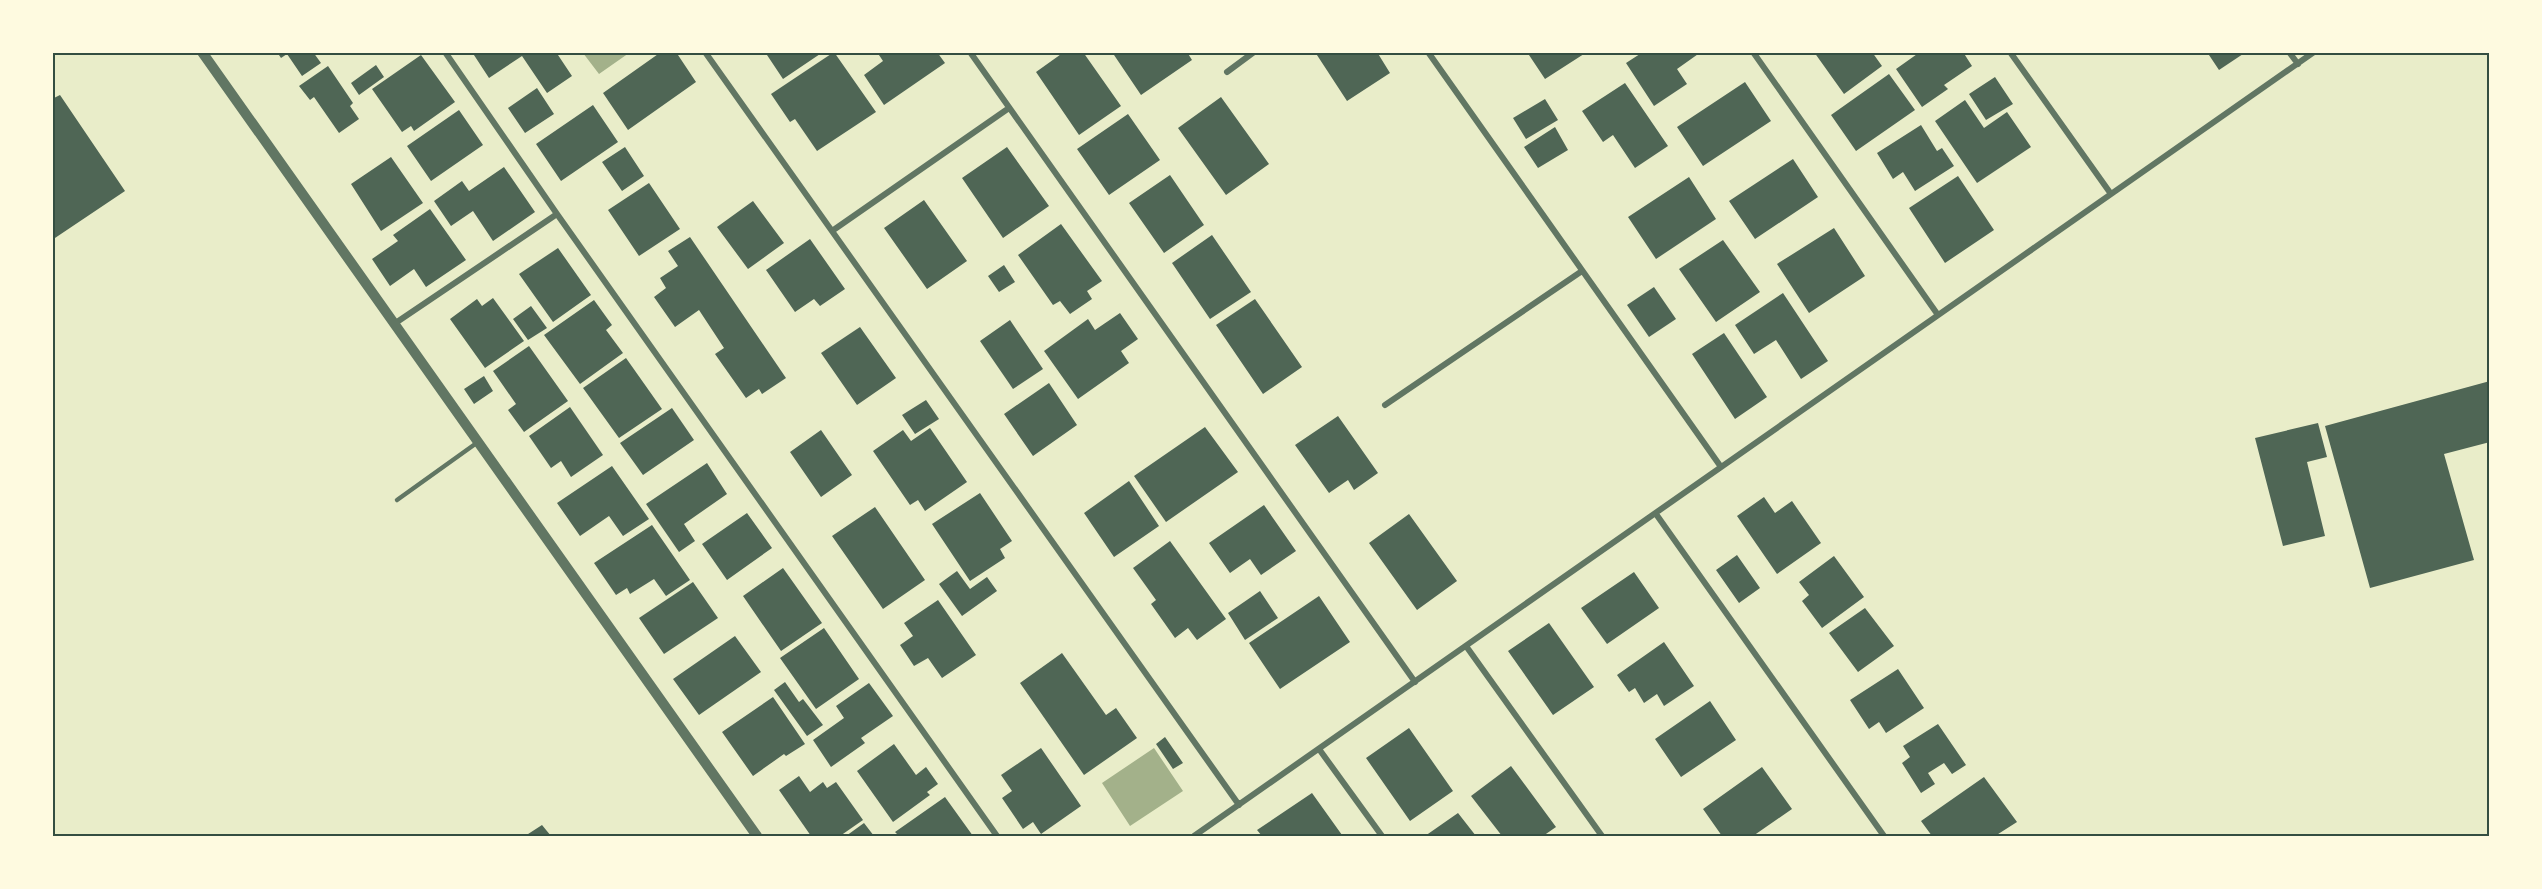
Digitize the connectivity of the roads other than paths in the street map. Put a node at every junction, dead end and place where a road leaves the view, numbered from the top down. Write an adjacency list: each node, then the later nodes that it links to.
1 (202, 52): 19 (street)
2 (445, 52): 15 (street)
3 (705, 52): 16 (street)
4 (970, 52): 13 (street)
5 (1254, 52): 12 (street)
6 (1428, 52): 17 (street)
7 (1753, 52): 18 (street)
8 (2010, 52): 14 (street)
9 (2289, 52): 11 (street)
10 (2314, 52): 11 (street)
11 (2298, 64): 14 (street)
12 (1227, 72)
13 (1009, 108): 16 (street); 26 (street)
14 (2111, 194): 18 (street)
15 (557, 214): 19 (street); 30 (street)
16 (832, 231): 28 (street)
17 (1582, 271): 20 (street); 22 (street)
18 (1938, 315): 22 (street)
19 (394, 324): 21 (street)
20 (1385, 405)
21 (478, 442): 23 (lane); 29 (street)
22 (1721, 468): 24 (street)
23 (397, 500)
24 (1656, 514): 25 (street); 34 (street)
25 (1466, 646): 26 (street); 33 (street)
26 (1415, 682): 27 (street)
27 (1319, 749): 28 (street); 32 (street)
28 (1239, 805): 31 (street)
29 (757, 837)
30 (997, 837)
31 (1194, 837)
32 (1382, 837)
33 (1602, 837)
34 (1884, 837)

